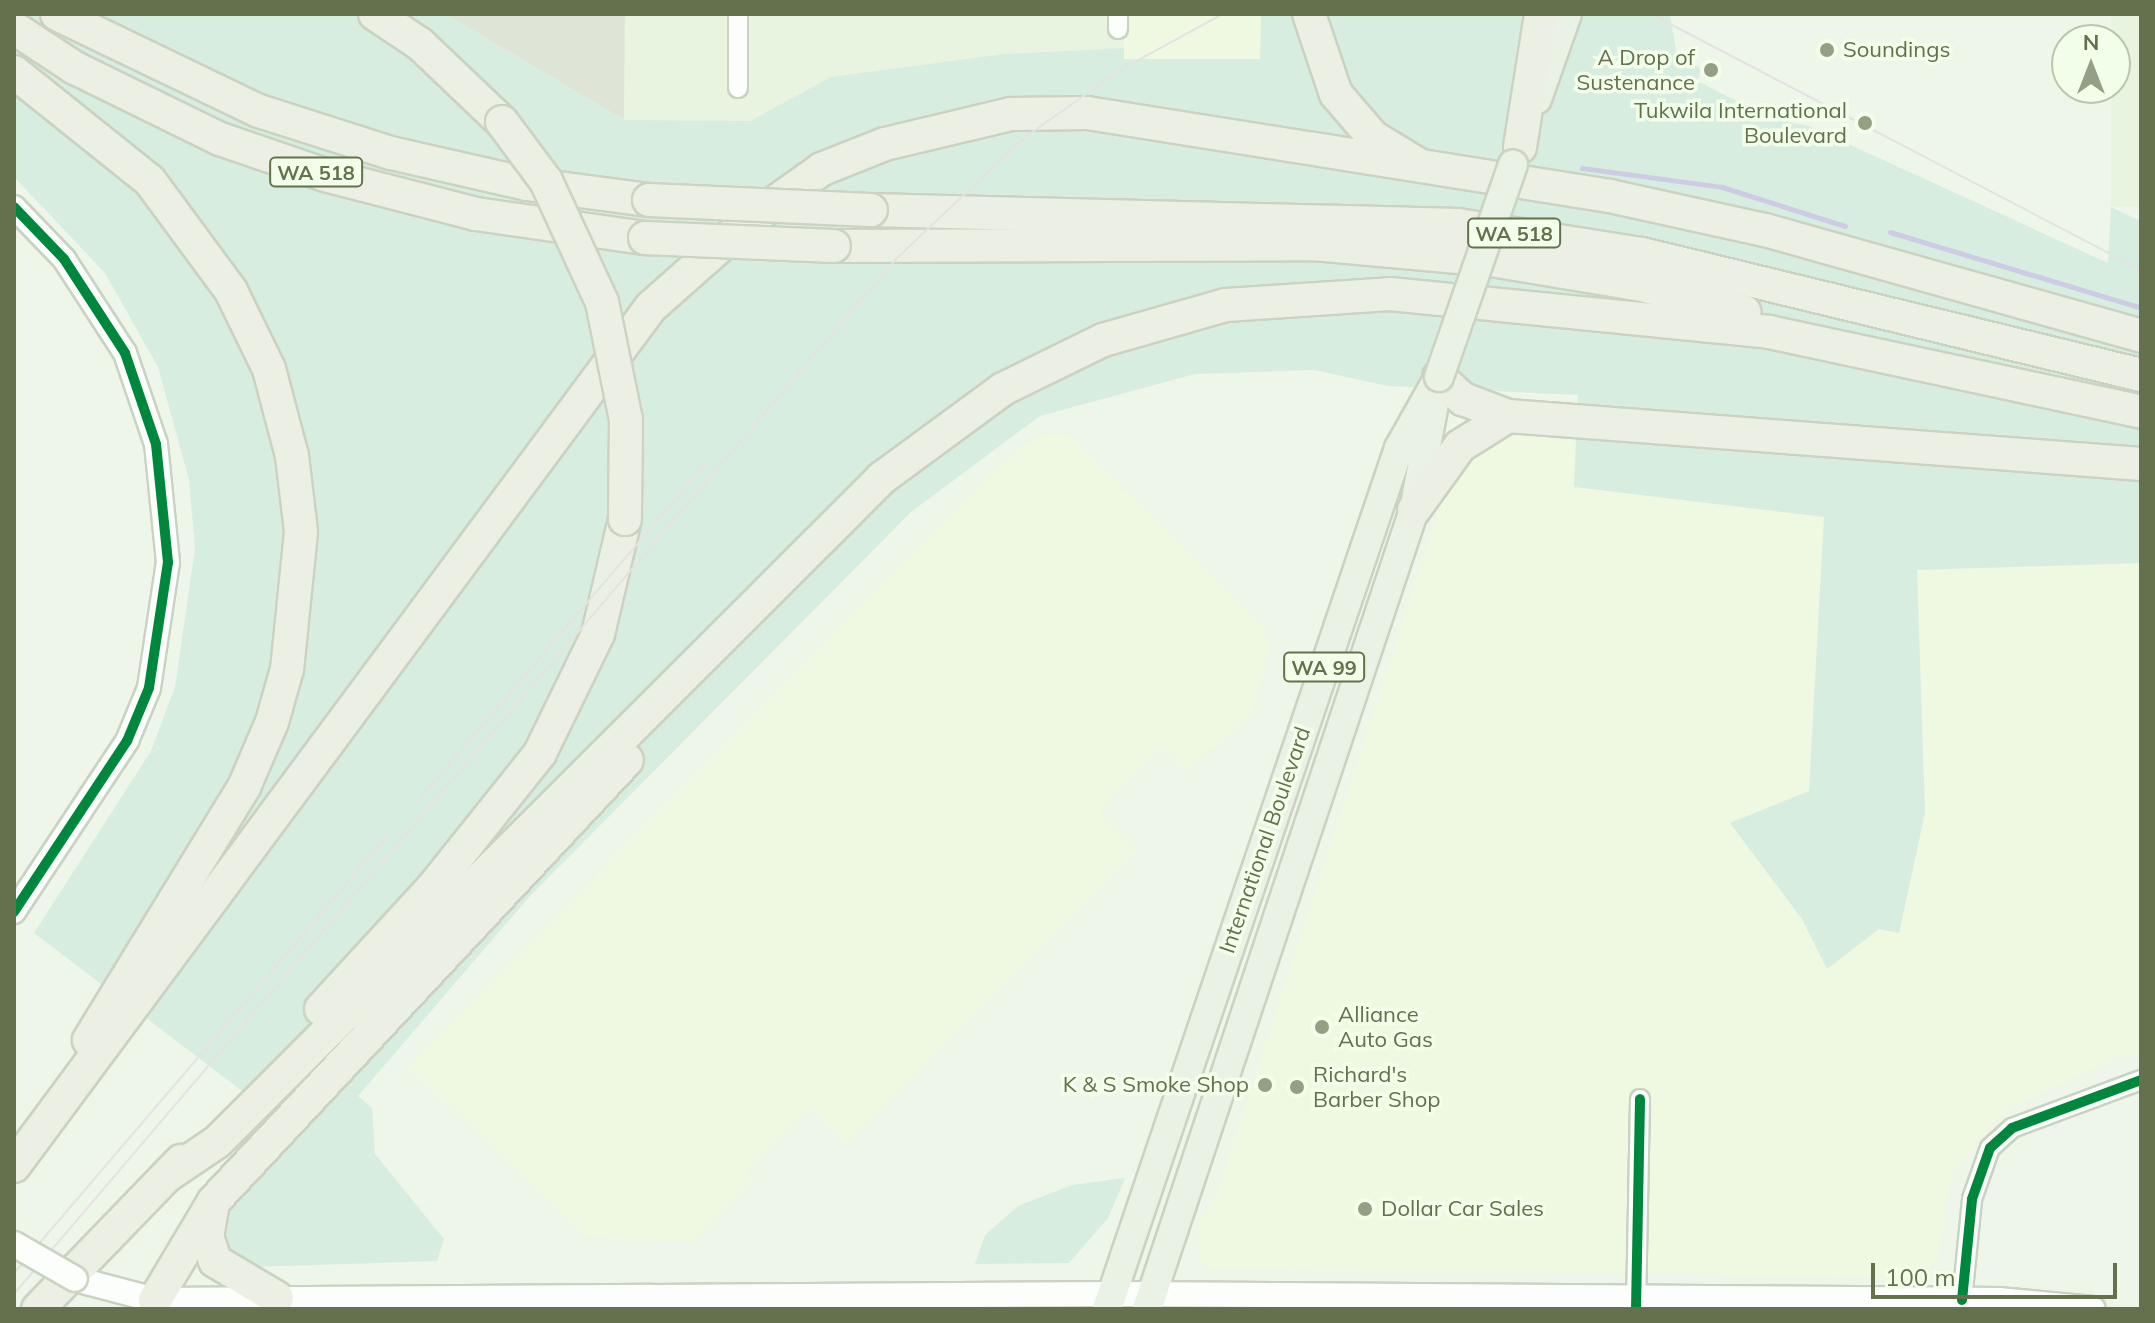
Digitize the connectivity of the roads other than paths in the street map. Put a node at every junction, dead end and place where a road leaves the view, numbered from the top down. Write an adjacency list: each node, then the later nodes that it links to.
1 (57, 14): 17 (highway, WA 518, bridge)
2 (375, 14): 28 (highway, bridge)
3 (738, 14): 11 (street)
4 (1309, 14): 9 (highway)
5 (1316, 14): 9 (highway)
6 (1541, 14): 12 (highway)
7 (1567, 14): 12 (main road, International Boulevard / WA 99)
8 (14, 28): 16 (highway, WA 518, bridge)
9 (1316, 51): 13 (highway)
10 (14, 72): 27 (highway)
11 (738, 88)
12 (1520, 147): 18 (main road, International Boulevard / WA 99, bridge)
13 (1433, 171): 15 (highway); 27 (highway)
14 (14, 207): 24 (street)
15 (2141, 336)
16 (1846, 345): 19 (highway, WA 518); 23 (highway)
17 (2141, 375)
18 (1439, 377): 20 (highway); 22 (main road, International Boulevard / WA 99); 34 (main road, International Boulevard / WA 99)
19 (2141, 412)
20 (1508, 416): 21 (highway); 22 (highway)
21 (2141, 464)
22 (1414, 510): 35 (main road, International Boulevard / WA 99)
23 (825, 534): 28 (highway); 29 (highway)
24 (14, 912)
25 (2141, 1080): 33 (street)
26 (1640, 1099): 36 (street)
27 (22, 1154)
28 (168, 1175): 37 (highway)
29 (214, 1201): 31 (highway); 32 (highway)
30 (14, 1244): 32 (main road, bridge)
31 (277, 1298): 32 (main road); 34 (main road)
32 (155, 1300)
33 (1962, 1300): 36 (main road); 38 (main road)
34 (1110, 1301): 35 (main road)
35 (1149, 1302): 36 (main road)
36 (1636, 1304)
37 (38, 1309)
38 (2093, 1309)

